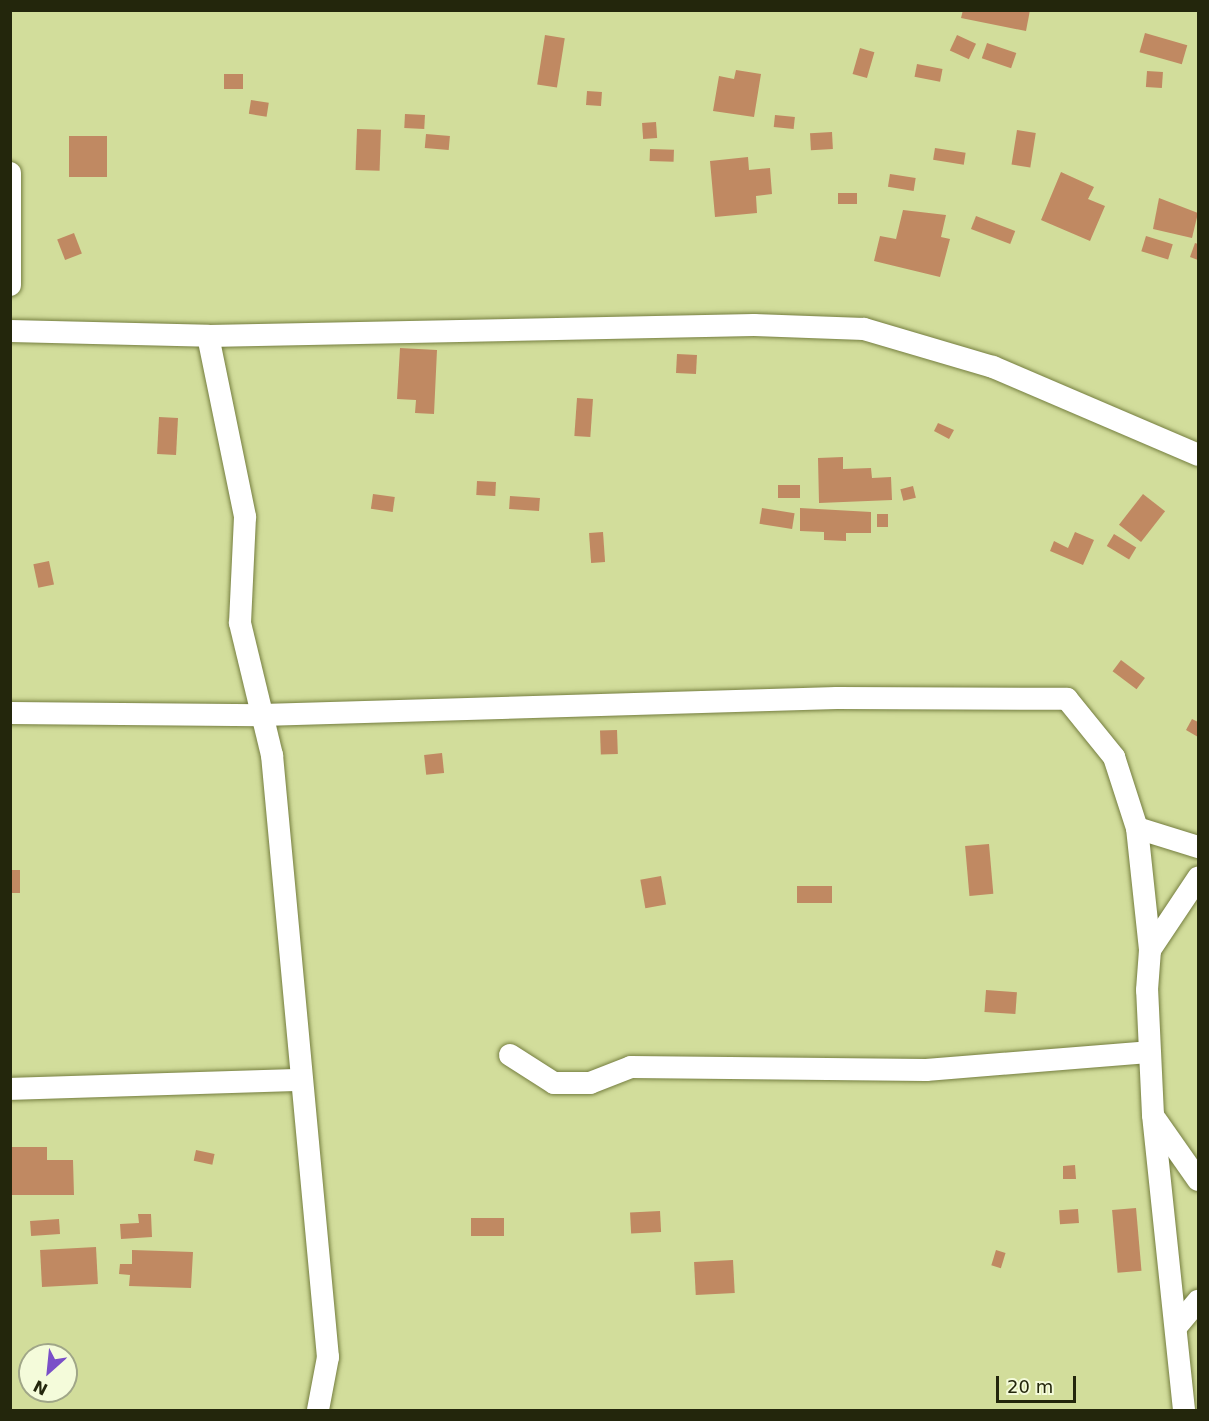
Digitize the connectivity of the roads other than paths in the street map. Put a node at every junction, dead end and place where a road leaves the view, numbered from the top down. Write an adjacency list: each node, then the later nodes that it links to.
1 (10, 173): 2 (street)
2 (10, 285)
3 (10, 331): 4 (street)
4 (208, 336): 5 (street); 7 (street)
5 (1198, 455)
6 (10, 713): 7 (street)
7 (262, 715): 8 (street); 14 (street)
8 (1137, 828): 9 (street); 11 (street)
9 (1198, 847)
10 (1198, 878): 11 (street)
11 (1150, 950): 12 (street)
12 (1148, 1052): 13 (street); 16 (street)
13 (510, 1055)
14 (301, 1080): 15 (street); 20 (street)
15 (10, 1089)
16 (1153, 1115): 17 (street); 19 (street)
17 (1198, 1180)
18 (1198, 1301): 19 (street)
19 (1178, 1326): 21 (street)
20 (318, 1410)
21 (1184, 1410)

